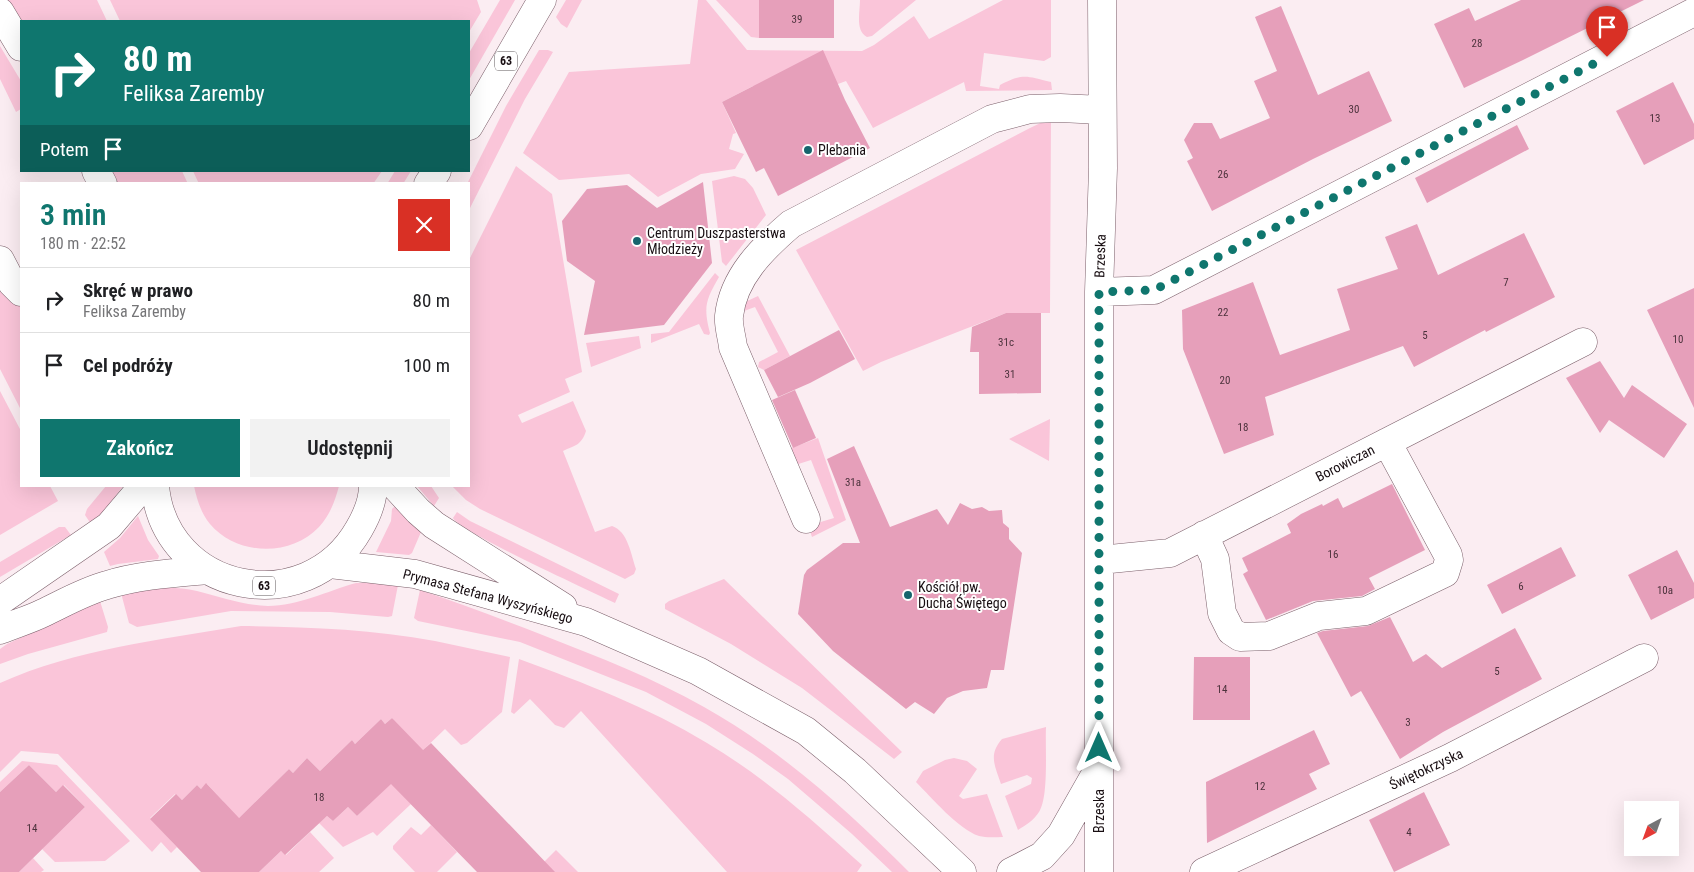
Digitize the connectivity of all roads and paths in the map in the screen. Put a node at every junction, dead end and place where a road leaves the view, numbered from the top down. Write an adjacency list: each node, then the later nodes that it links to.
1 (542, 0): 7 (street, 63)
2 (1102, 0): 6 (street, Brzeska)
3 (0, 12): 5 (street)
4 (1694, 12): 10 (street)
5 (20, 45)
6 (1102, 110): 10 (street, Brzeska); 17 (street)
7 (470, 123)
8 (0, 260): 9 (street)
9 (20, 291)
10 (1099, 292): 19 (street, Brzeska)
11 (1583, 342): 12 (street, Borowiczan)
12 (1387, 442): 18 (street, Borowiczan); 18 (street)
13 (142, 487): 22 (street)
14 (155, 487): 21 (street, 63)
15 (373, 487): 20 (street, 63)
16 (396, 487): 23 (street, Prymasa Stefana Wyszyńskiego)
17 (806, 519)
18 (1204, 535): 19 (street, Borowiczan)
19 (1100, 560): 26 (street, Brzeska)
20 (330, 564): 21 (street, 63); 23 (street, Prymasa Stefana Wyszyńskiego)
21 (207, 570): 24 (street, 63)
22 (0, 602)
23 (586, 622): 27 (street, Prymasa Stefana Wyszyńskiego)
24 (0, 630)
25 (1644, 658): 30 (street, Świętokrzyska)
26 (1099, 767): 28 (street); 29 (street, Brzeska)
27 (963, 869)
28 (1011, 872)
29 (1099, 872)
30 (1204, 872)

